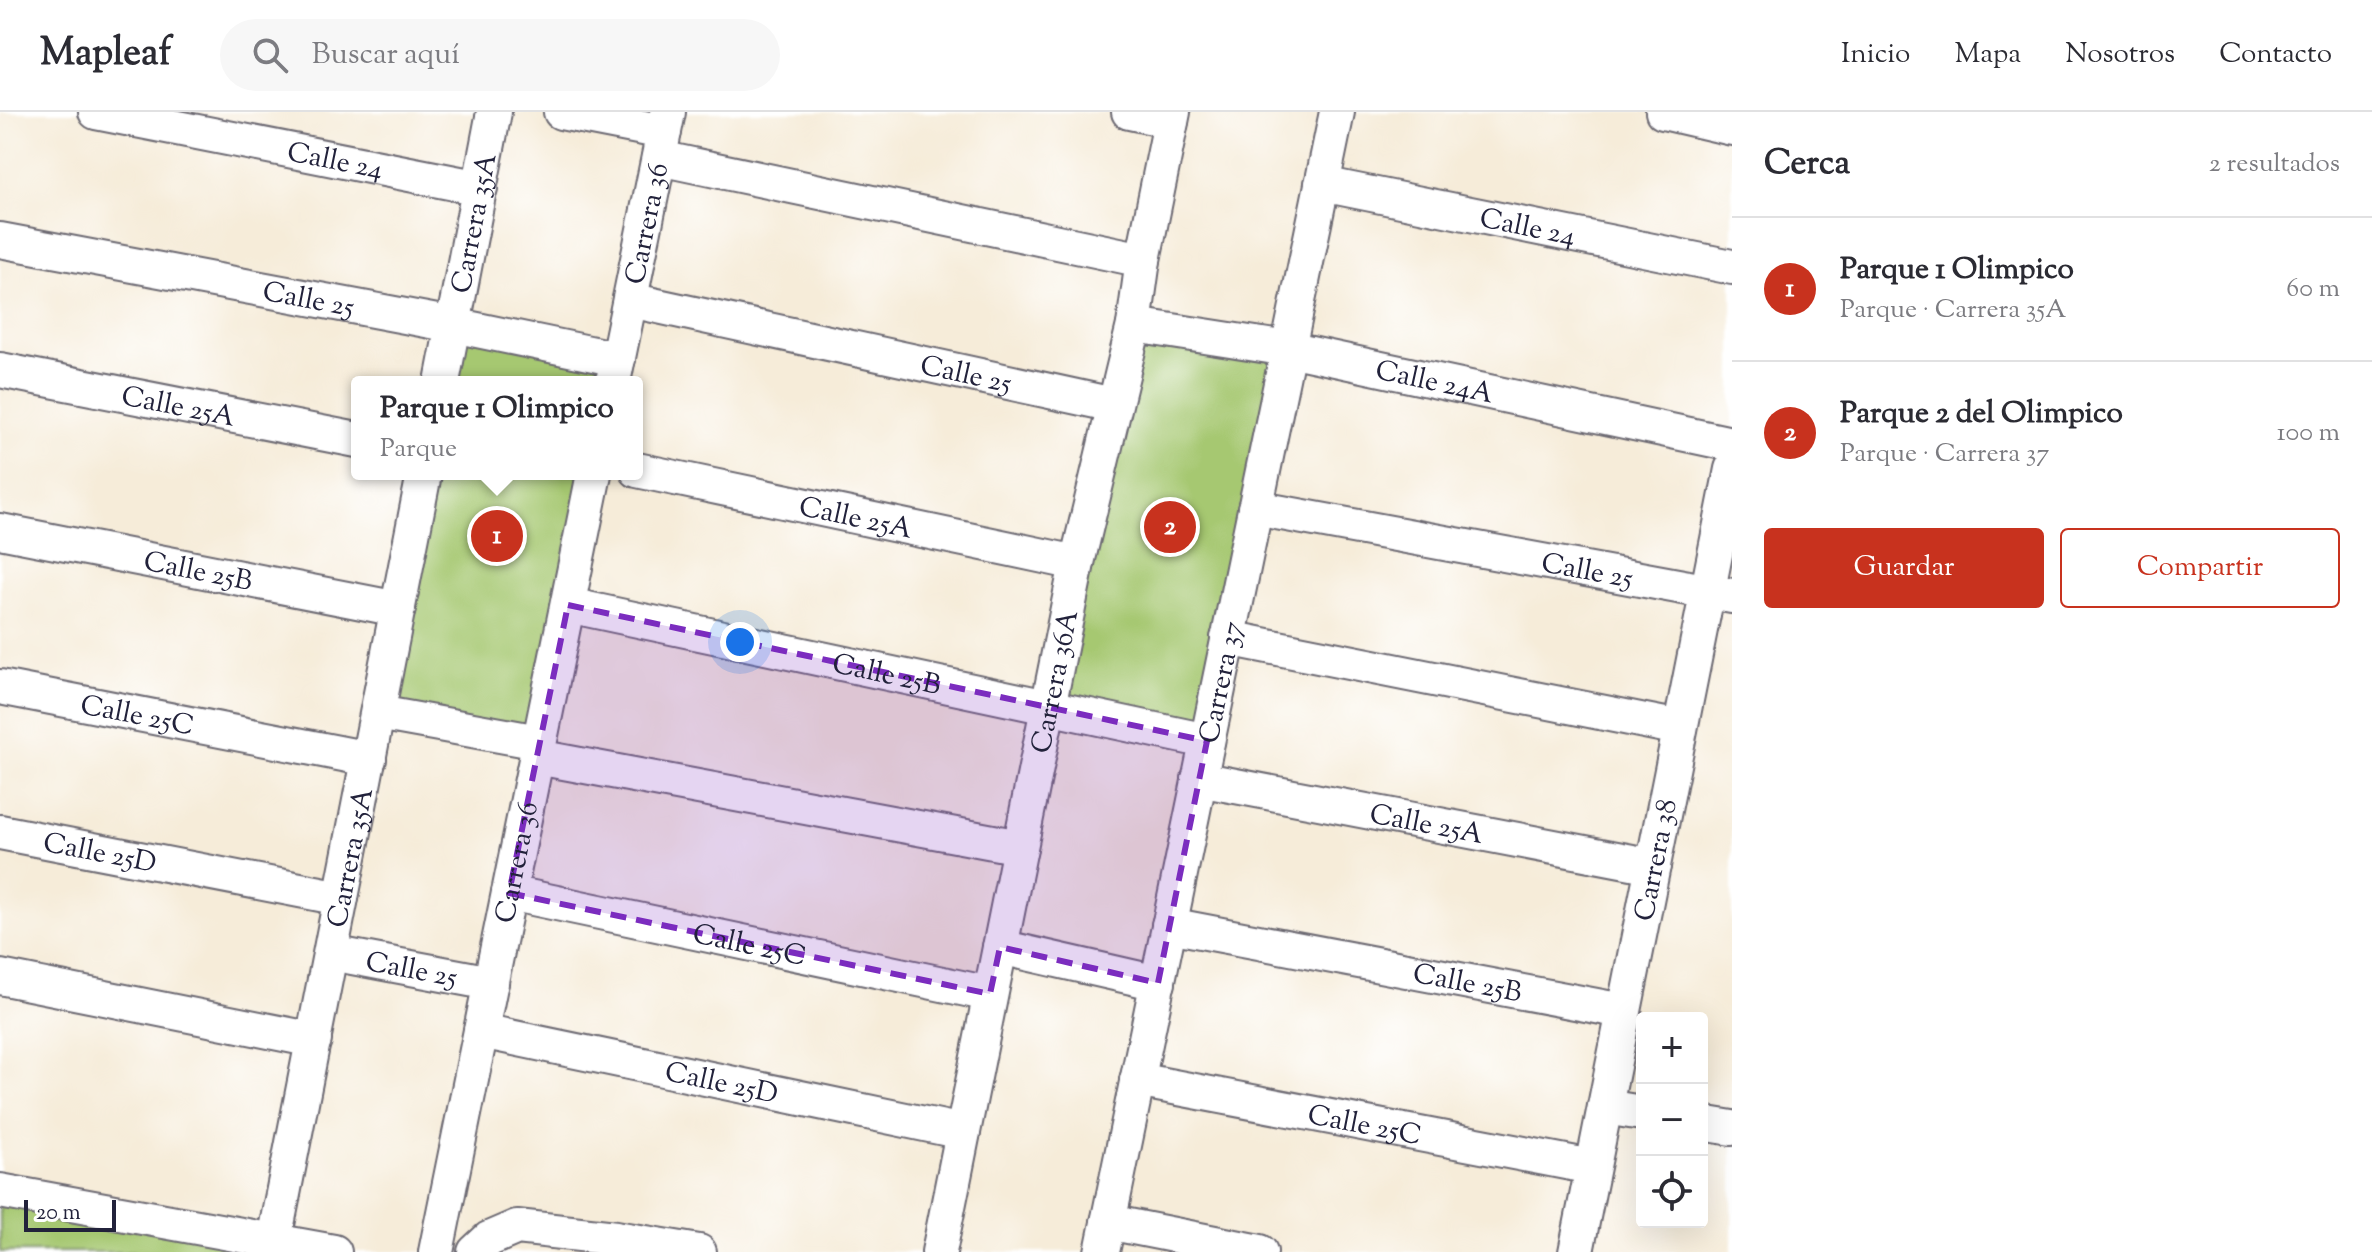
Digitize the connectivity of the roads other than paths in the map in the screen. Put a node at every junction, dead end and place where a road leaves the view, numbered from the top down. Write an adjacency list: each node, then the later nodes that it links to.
1 (96, 112): 11 (street, Calle 24)
2 (494, 112): 11 (street, Carrera 35A)
3 (561, 112): 9 (street)
4 (1129, 112): 7 (street)
5 (1337, 112): 10 (street, Carrera 37)
6 (1663, 112): 8 (street)
7 (1172, 116): 13 (street, Carrera 36A)
8 (1732, 128)
9 (664, 134): 13 (street); 15 (street, Carrera 36)
10 (1322, 184): 14 (street, Calle 24); 18 (street, Carrera 37)
11 (480, 188): 16 (street, Carrera 35A)
12 (0, 240): 16 (street, Calle 25)
13 (1143, 260): 17 (street, Carrera 36A)
14 (1732, 267)
15 (630, 300): 20 (street, Carrera 36); 22 (street, Calle 25)
16 (453, 325): 20 (street, Calle 25); 21 (street, Carrera 35A)
17 (1134, 325): 18 (street, Calle 24A); 22 (street, Carrera 36A)
18 (1288, 349): 24 (street, Calle 24A); 29 (street, Carrera 37)
19 (0, 370): 23 (street, Calle 25A)
20 (616, 370)
21 (443, 376)
22 (1114, 405): 31 (street, Carrera 36A)
23 (351, 439)
24 (1732, 444)
25 (1732, 469): 32 (street, Carrera 38)
26 (643, 471): 31 (street, Calle 25A)
27 (423, 480): 34 (street, Carrera 35A)
28 (593, 480): 33 (street, Carrera 36)
29 (1255, 508): 32 (street, Calle 25); 35 (street, Carrera 37)
30 (0, 531): 34 (street, Calle 25B)
31 (1077, 563): 37 (street, Carrera 36A)
32 (1720, 594): 39 (street, Carrera 38)
33 (568, 605): 37 (street, Calle 25B); 41 (street, Carrera 36)
34 (398, 609): 38 (street, Carrera 35A)
35 (1228, 638): 39 (street); 40 (street, Carrera 37)
36 (0, 687): 42 (street, Calle 25C)
37 (1048, 706): 40 (street, Calle 25B); 45 (street, Carrera 36A)
38 (378, 713): 41 (street); 42 (street, Carrera 35A)
39 (1680, 728): 46 (street, Carrera 38)
40 (1207, 741): 43 (street, Carrera 37)
41 (538, 750): 45 (street); 47 (street, Carrera 36)
42 (369, 759): 48 (street, Carrera 35A)
43 (1199, 779): 46 (street, Calle 25A); 49 (street, Carrera 37)
44 (0, 832): 48 (street, Calle 25D)
45 (1020, 847): 50 (street, Carrera 36A)
46 (1653, 866): 56 (street, Carrera 38)
47 (509, 893): 53 (street, Carrera 36); 55 (street, Calle 25C)
48 (341, 898): 51 (street, Carrera 35A)
49 (1169, 925): 54 (street, Carrera 37); 56 (street, Calle 25B)
50 (1000, 947): 54 (street); 55 (street, Carrera 36A)
51 (331, 953): 53 (street, Calle 25); 58 (street, Carrera 35A)
52 (0, 977): 58 (street)
53 (491, 983): 57 (street, Carrera 36)
54 (1158, 983): 59 (street, Carrera 37)
55 (990, 994): 64 (street, Carrera 36A)
56 (1623, 1011): 60 (street, Carrera 38)
57 (481, 1031): 64 (street, Calle 25D); 70 (street, Carrera 36)
58 (314, 1040): 68 (street, Carrera 35A)
59 (1137, 1080): 65 (street, Calle 25C); 67 (street, Carrera 37)
60 (1605, 1107): 61 (street); 65 (street, Carrera 38)
61 (1636, 1112)
62 (1708, 1124): 63 (street)
63 (1732, 1128)
64 (963, 1132): 73 (street, Carrera 36A)
65 (1592, 1167): 75 (street, Carrera 38)
66 (0, 1191): 68 (street)
67 (1105, 1237): 74 (street)
68 (274, 1240): 69 (street)
69 (334, 1252)
70 (436, 1252)
71 (475, 1252): 72 (street)
72 (699, 1252)
73 (939, 1252)
74 (1260, 1252)
75 (1576, 1252)

